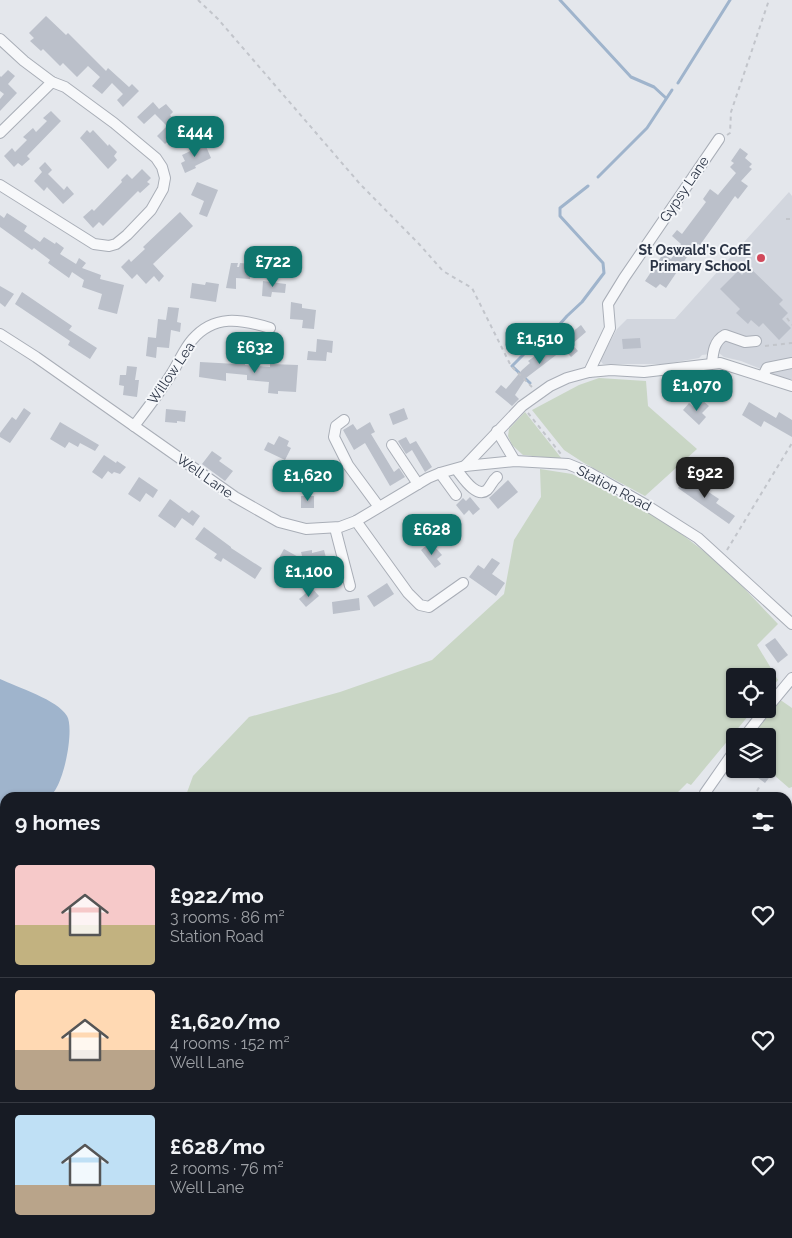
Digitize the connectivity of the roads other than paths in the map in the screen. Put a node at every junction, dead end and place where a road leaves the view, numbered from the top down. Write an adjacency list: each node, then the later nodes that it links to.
1 (0, 39): 2 (street)
2 (52, 82): 3 (street); 5 (street)
3 (0, 133)
4 (719, 139): 11 (street, Gypsy Lane)
5 (0, 186)
6 (270, 328): 15 (street, Willow Lea)
7 (0, 334): 15 (street, Well Lane)
8 (756, 341): 10 (street)
9 (792, 363): 12 (street)
10 (712, 364): 11 (street); 12 (street)
11 (589, 372): 16 (street)
12 (763, 376): 13 (street)
13 (792, 386)
14 (344, 420): 24 (street)
15 (134, 426): 26 (street, Well Lane)
16 (497, 431): 18 (street); 19 (street)
17 (392, 445): 22 (street)
18 (515, 460): 19 (street, Well Lane); 29 (street, Station Road)
19 (460, 468): 20 (street, Well Lane); 21 (street)
20 (440, 473): 22 (street, Well Lane); 23 (street)
21 (497, 477)
22 (418, 484): 24 (street, Well Lane)
23 (456, 495)
24 (379, 508): 25 (street, Well Lane)
25 (356, 521): 26 (street, Well Lane); 27 (street)
26 (335, 528): 28 (street)
27 (463, 583)
28 (350, 586)
29 (792, 624)
30 (792, 678): 31 (street)
31 (776, 697)
32 (759, 718): 33 (street)
33 (751, 728)
34 (726, 763): 35 (street)
35 (706, 792)

